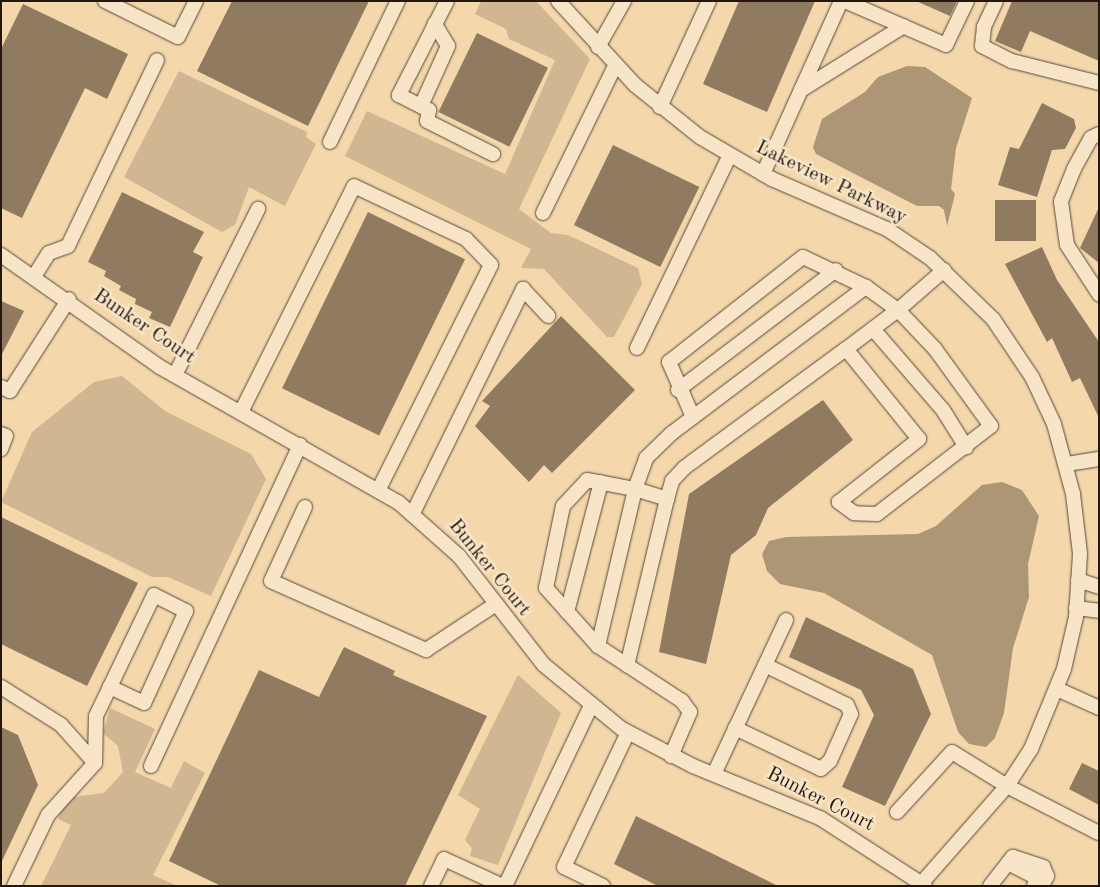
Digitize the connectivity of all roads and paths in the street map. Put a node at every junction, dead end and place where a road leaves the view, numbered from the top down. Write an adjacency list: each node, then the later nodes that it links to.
1 (105, 1): 2 (street)
2 (196, 1)
3 (398, 1): 22 (street)
4 (447, 1): 12 (street)
5 (558, 1): 14 (street, Lakeview Parkway)
6 (624, 1): 14 (street)
7 (709, 1): 20 (street)
8 (841, 1): 18 (street)
9 (845, 1): 13 (street)
10 (967, 1): 13 (street)
11 (996, 1): 17 (street)
12 (435, 24): 19 (street); 19 (street)
13 (904, 26): 18 (street)
14 (598, 47): 16 (street, Lakeview Parkway)
15 (156, 60): 31 (street)
16 (615, 66): 20 (street, Lakeview Parkway); 27 (street)
17 (1099, 83)
18 (801, 90): 25 (street)
19 (421, 106): 23 (street)
20 (660, 107): 24 (street, Lakeview Parkway)
21 (1099, 134): 33 (street)
22 (330, 142)
23 (493, 154)
24 (730, 155): 25 (street, Lakeview Parkway); 38 (street)
25 (763, 174): 30 (street, Lakeview Parkway)
26 (258, 209): 40 (street)
27 (543, 213)
28 (1, 255): 31 (street, Bunker Court)
29 (836, 270): 32 (street); 42 (street); 42 (street)
30 (944, 270): 35 (street); 50 (street, Lakeview Parkway)
31 (35, 276): 34 (street, Bunker Court)
32 (866, 287): 35 (street); 44 (street)
33 (1099, 294)
34 (69, 299): 40 (street, Bunker Court); 41 (street)
35 (898, 310): 37 (street); 47 (street)
36 (548, 316): 56 (street)
37 (873, 329): 39 (street); 47 (street)
38 (637, 348)
39 (846, 349): 47 (street); 54 (street)
40 (175, 375): 43 (street, Bunker Court)
41 (1, 386)
42 (678, 390): 44 (street)
43 (242, 410): 46 (street, Bunker Court); 52 (street)
44 (693, 417): 53 (street)
45 (1, 434): 48 (street)
46 (300, 445): 52 (street, Bunker Court); 76 (street)
47 (966, 447)
48 (1, 449)
49 (1099, 459): 50 (street)
50 (1067, 464): 57 (street, Lakeview Parkway)
51 (601, 482): 53 (street); 62 (street); 62 (street)
52 (379, 489): 56 (street, Bunker Court)
53 (635, 489): 54 (street); 64 (street)
54 (667, 499): 65 (street)
55 (305, 507): 59 (street)
56 (412, 513): 59 (street, Bunker Court)
57 (1078, 580): 58 (street); 60 (street, Lakeview Parkway)
58 (1099, 587)
59 (496, 604): 70 (street, Bunker Court)
60 (1076, 608): 61 (street); 69 (street, Lakeview Parkway)
61 (1099, 611)
62 (568, 612): 64 (street)
63 (786, 620): 66 (street)
64 (598, 646): 65 (street)
65 (627, 665): 74 (street)
66 (765, 665): 72 (street); 72 (street)
67 (1, 687): 75 (street)
68 (110, 687): 68 (street); 75 (street)
69 (1057, 689): 71 (street); 78 (street, Lakeview Parkway)
70 (591, 706): 73 (street, Bunker Court); 85 (street)
71 (1099, 708)
72 (735, 728): 77 (street)
73 (628, 732): 74 (street, Bunker Court); 86 (street)
74 (671, 756): 77 (street, Bunker Court)
75 (95, 762): 83 (street)
76 (151, 766)
77 (714, 774): 82 (street, Bunker Court)
78 (1007, 786): 79 (street); 80 (street); 82 (street, Lakeview Parkway)
79 (897, 812)
80 (1099, 833)
81 (1008, 863): 87 (street); 88 (street); 89 (street)
82 (922, 885)
83 (14, 886)
84 (431, 886): 85 (street)
85 (504, 886)
86 (603, 886)
87 (990, 886)
88 (1034, 886)
89 (1042, 886)

